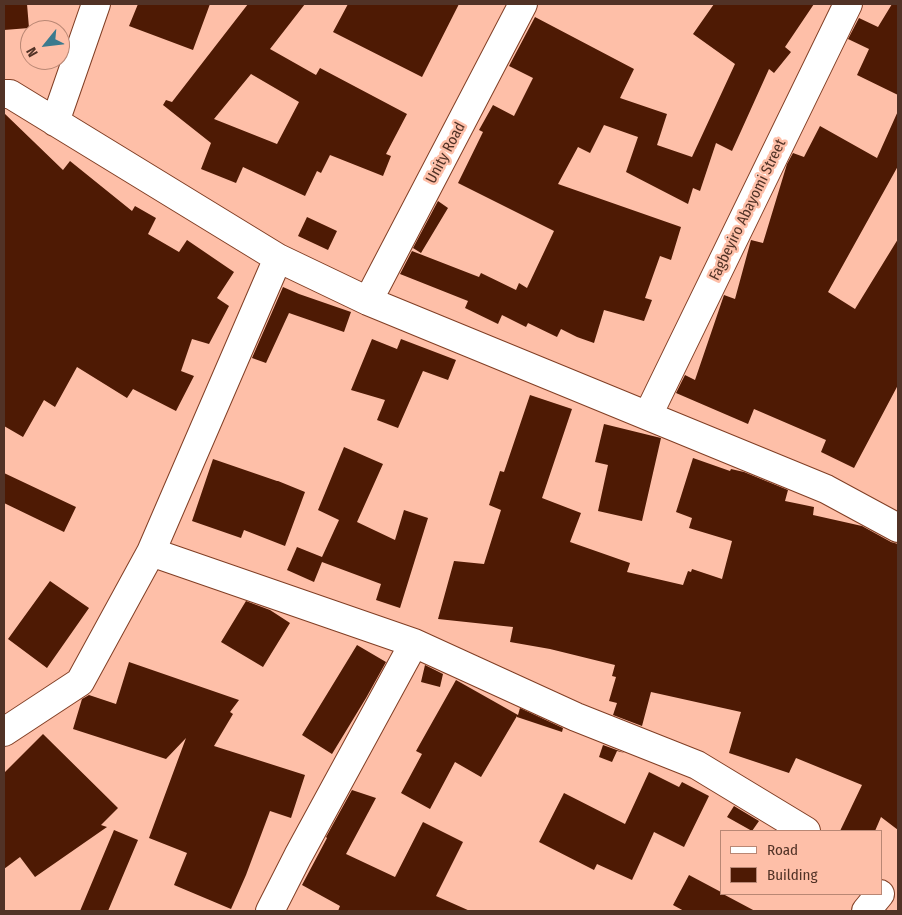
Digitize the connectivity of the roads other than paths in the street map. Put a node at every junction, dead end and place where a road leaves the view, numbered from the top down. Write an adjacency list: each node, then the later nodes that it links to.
1 (96, 4): 5 (street)
2 (523, 4): 7 (street, Unity Road)
3 (848, 4): 8 (street, Fagbeyiro Abayomi Street)
4 (4, 94): 5 (street)
5 (55, 122): 6 (street)
6 (278, 258): 7 (street); 10 (street)
7 (368, 301): 8 (street)
8 (648, 415): 9 (street)
9 (898, 528)
10 (151, 552): 11 (street); 12 (street)
11 (414, 643): 13 (street); 15 (street)
12 (4, 732)
13 (804, 830)
14 (879, 895): 16 (street)
15 (270, 911)
16 (866, 911)

